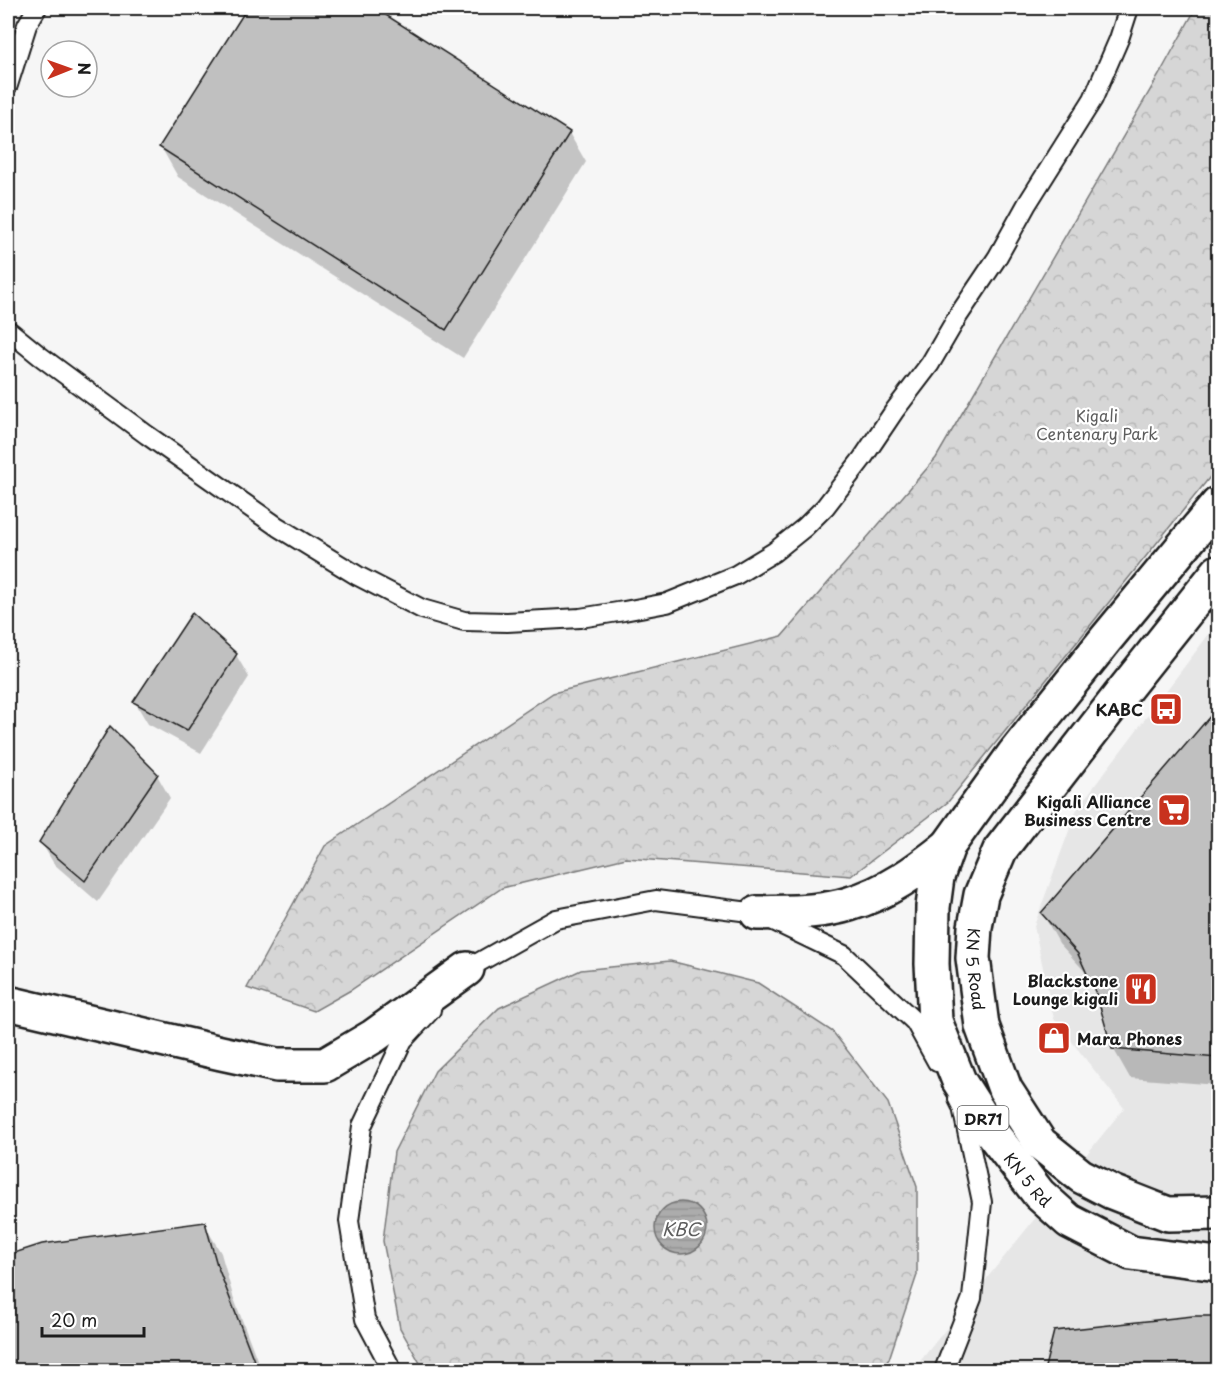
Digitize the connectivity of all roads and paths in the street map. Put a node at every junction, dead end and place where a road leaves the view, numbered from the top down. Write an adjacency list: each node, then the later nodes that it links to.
1 (36, 8): 3 (lane)
2 (1129, 8): 4 (lane)
3 (8, 85)
4 (8, 330)
5 (1218, 504): 7 (main road, DR71)
6 (1218, 572): 11 (main road, KN 5 Road / DR71)
7 (948, 846): 8 (main road); 13 (main road, KN 5 Rd / DR71)
8 (757, 913): 9 (lane); 15 (lane)
9 (468, 969): 10 (main road); 14 (lane)
10 (8, 1003)
11 (1040, 1143): 12 (main road, KN 5 Rd / DR71)
12 (1218, 1213)
13 (1218, 1264)
14 (392, 1371)
15 (944, 1371)

